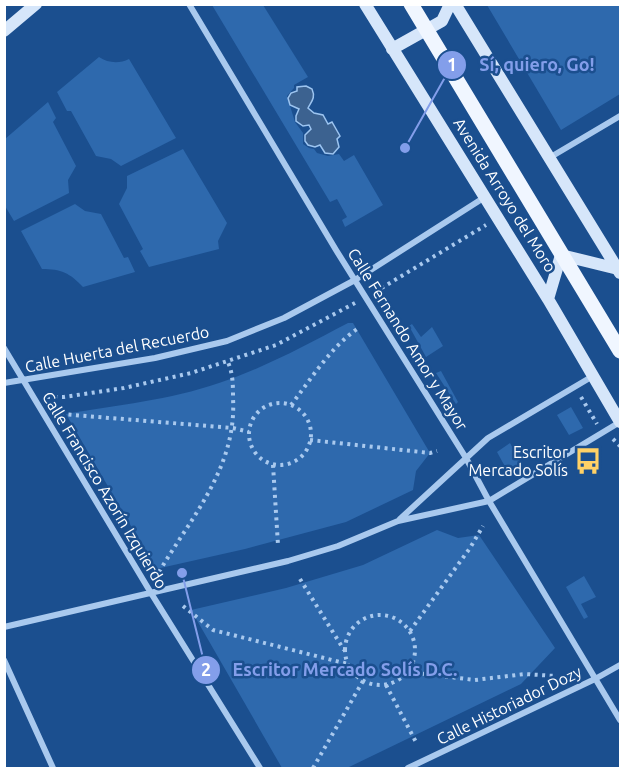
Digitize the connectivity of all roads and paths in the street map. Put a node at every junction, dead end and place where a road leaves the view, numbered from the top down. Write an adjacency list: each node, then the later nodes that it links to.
1 (36, 4): 8 (street)
2 (189, 4): 15 (street, Calle Fernando Amor y Mayor)
3 (365, 4): 9 (street, Avenida Arroyo del Moro)
4 (411, 4): 7 (main road, Avenida Arroyo del Moro)
5 (450, 4): 7 (street)
6 (455, 4): 11 (street, Avenida Arroyo del Moro)
7 (426, 29): 9 (street); 13 (main road, Avenida Arroyo del Moro)
8 (4, 32)
9 (392, 49): 12 (street, Avenida Arroyo del Moro)
10 (621, 116): 11 (street)
11 (549, 158): 14 (street, Avenida Arroyo del Moro)
12 (484, 197): 15 (street, Calle Huerta del Recuerdo); 16 (street, Avenida Arroyo del Moro)
13 (561, 255): 14 (street, Avenida Arroyo del Moro); 16 (street, Avenida Arroyo del Moro); 19 (main road, Avenida Arroyo del Moro)
14 (619, 271)
15 (355, 280): 22 (street, Calle Huerta del Recuerdo); 31 (street, Calle Fernando Amor y Mayor)
16 (548, 299): 21 (street, Avenida Arroyo del Moro)
17 (360, 327): 24 (path)
18 (4, 348): 22 (street, Calle Francisco Azorín Izquierdo)
19 (621, 351)
20 (228, 362): 27 (path)
21 (593, 376): 26 (street, Avenida Arroyo del Moro); 31 (street)
22 (26, 381): 23 (street, Calle Huerta del Recuerdo); 39 (street, Calle Francisco Azorín Izquierdo)
23 (4, 383)
24 (291, 405): 28 (path); 29 (path)
25 (61, 414): 27 (path)
26 (621, 422): 33 (street)
27 (232, 428): 28 (path); 37 (path)
28 (249, 432): 32 (path)
29 (310, 440): 30 (path); 32 (path)
30 (437, 451)
31 (466, 458): 33 (street, Calle Fernando Amor y Mayor); 34 (street)
32 (273, 465): 36 (path)
33 (489, 501): 34 (street); 49 (street, Calle Fernando Amor y Mayor)
34 (401, 520): 39 (street)
35 (483, 526): 42 (path)
36 (278, 545)
37 (159, 572)
38 (300, 579): 43 (path)
39 (151, 593): 41 (street); 55 (street, Calle Francisco Azorín Izquierdo)
40 (183, 606): 45 (path)
41 (4, 627)
42 (410, 631): 43 (path); 47 (path)
43 (345, 651): 45 (path)
44 (4, 660): 54 (street)
45 (348, 664): 50 (path)
46 (621, 665): 49 (street, Calle Historiador Dozy)
47 (408, 672): 48 (path); 51 (path)
48 (555, 676)
49 (595, 679): 52 (street, Calle Fernando Amor y Mayor); 57 (street, Calle Historiador Dozy)
50 (363, 681): 51 (path); 56 (path)
51 (386, 685): 53 (path)
52 (621, 720)
53 (417, 744)
54 (53, 768)
55 (260, 768)
56 (313, 768)
57 (408, 768)

